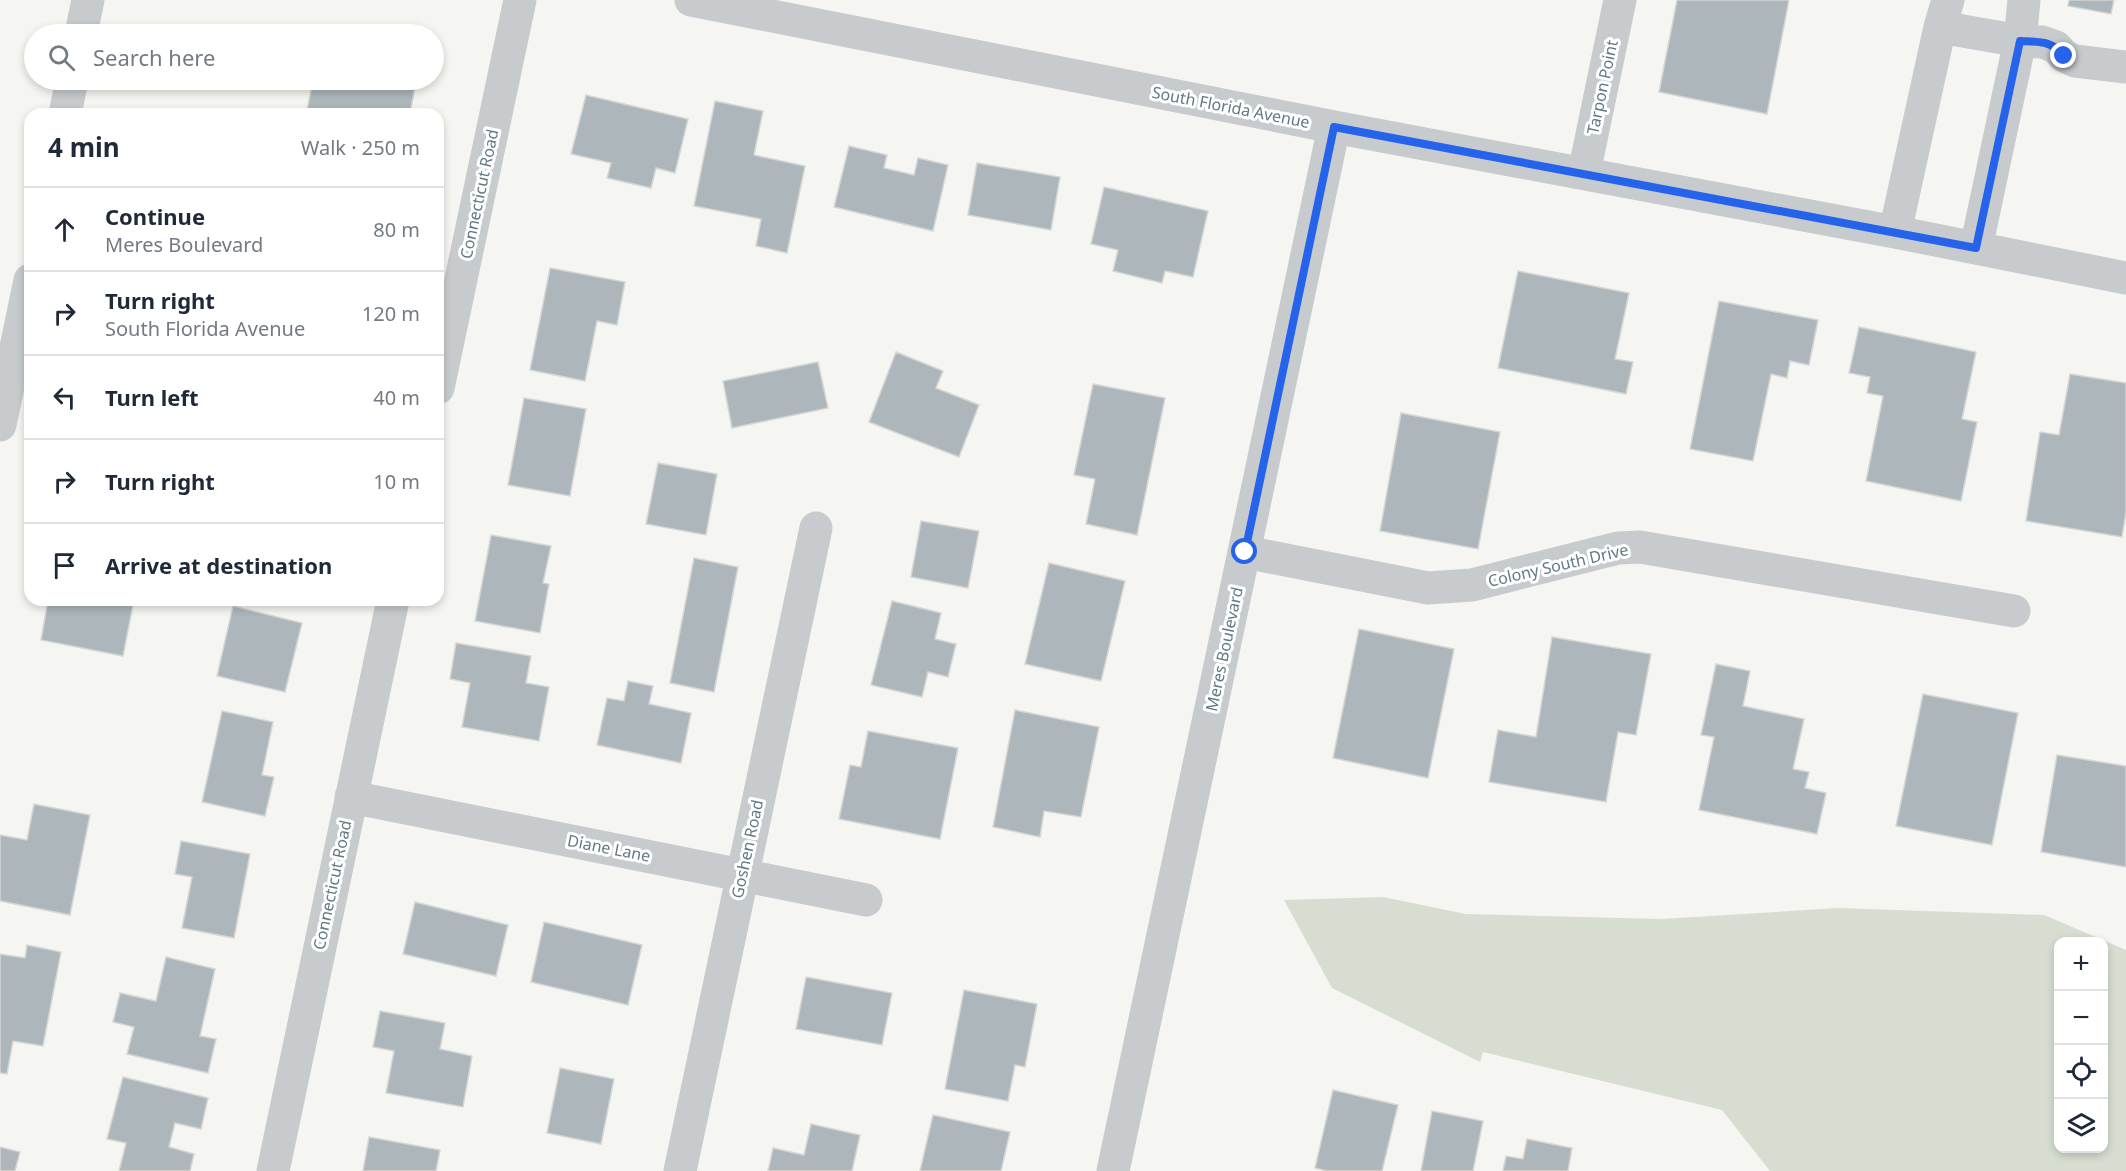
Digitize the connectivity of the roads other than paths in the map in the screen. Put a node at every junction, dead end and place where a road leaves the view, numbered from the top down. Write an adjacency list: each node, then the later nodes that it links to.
1 (88, 0): 7 (street)
2 (520, 0): 18 (street, Connecticut Road)
3 (691, 0): 12 (street, South Florida Avenue)
4 (1620, 0): 13 (street, Tarpon Point)
5 (2024, 0): 8 (street)
6 (1944, 14): 8 (street); 14 (street)
7 (83, 24)
8 (2020, 41): 9 (street); 15 (street)
9 (2126, 67)
10 (70, 90): 11 (street)
11 (65, 108)
12 (1334, 127): 13 (street, South Florida Avenue); 21 (street, Meres Boulevard)
13 (1584, 173): 14 (street, South Florida Avenue)
14 (1895, 232): 15 (street, South Florida Avenue)
15 (1976, 248): 16 (street, South Florida Avenue)
16 (2126, 278)
17 (24, 309): 19 (street)
18 (444, 360)
19 (0, 425)
20 (816, 528): 25 (street, Goshen Road)
21 (1245, 552): 23 (street, Colony South Drive); 29 (street, Meres Boulevard)
22 (392, 606): 24 (street, Connecticut Road)
23 (2014, 611)
24 (351, 797): 25 (street, Diane Lane); 27 (street, Connecticut Road)
25 (741, 874): 26 (street, Diane Lane); 28 (street, Goshen Road)
26 (866, 900)
27 (273, 1171)
28 (680, 1171)
29 (1113, 1171)

